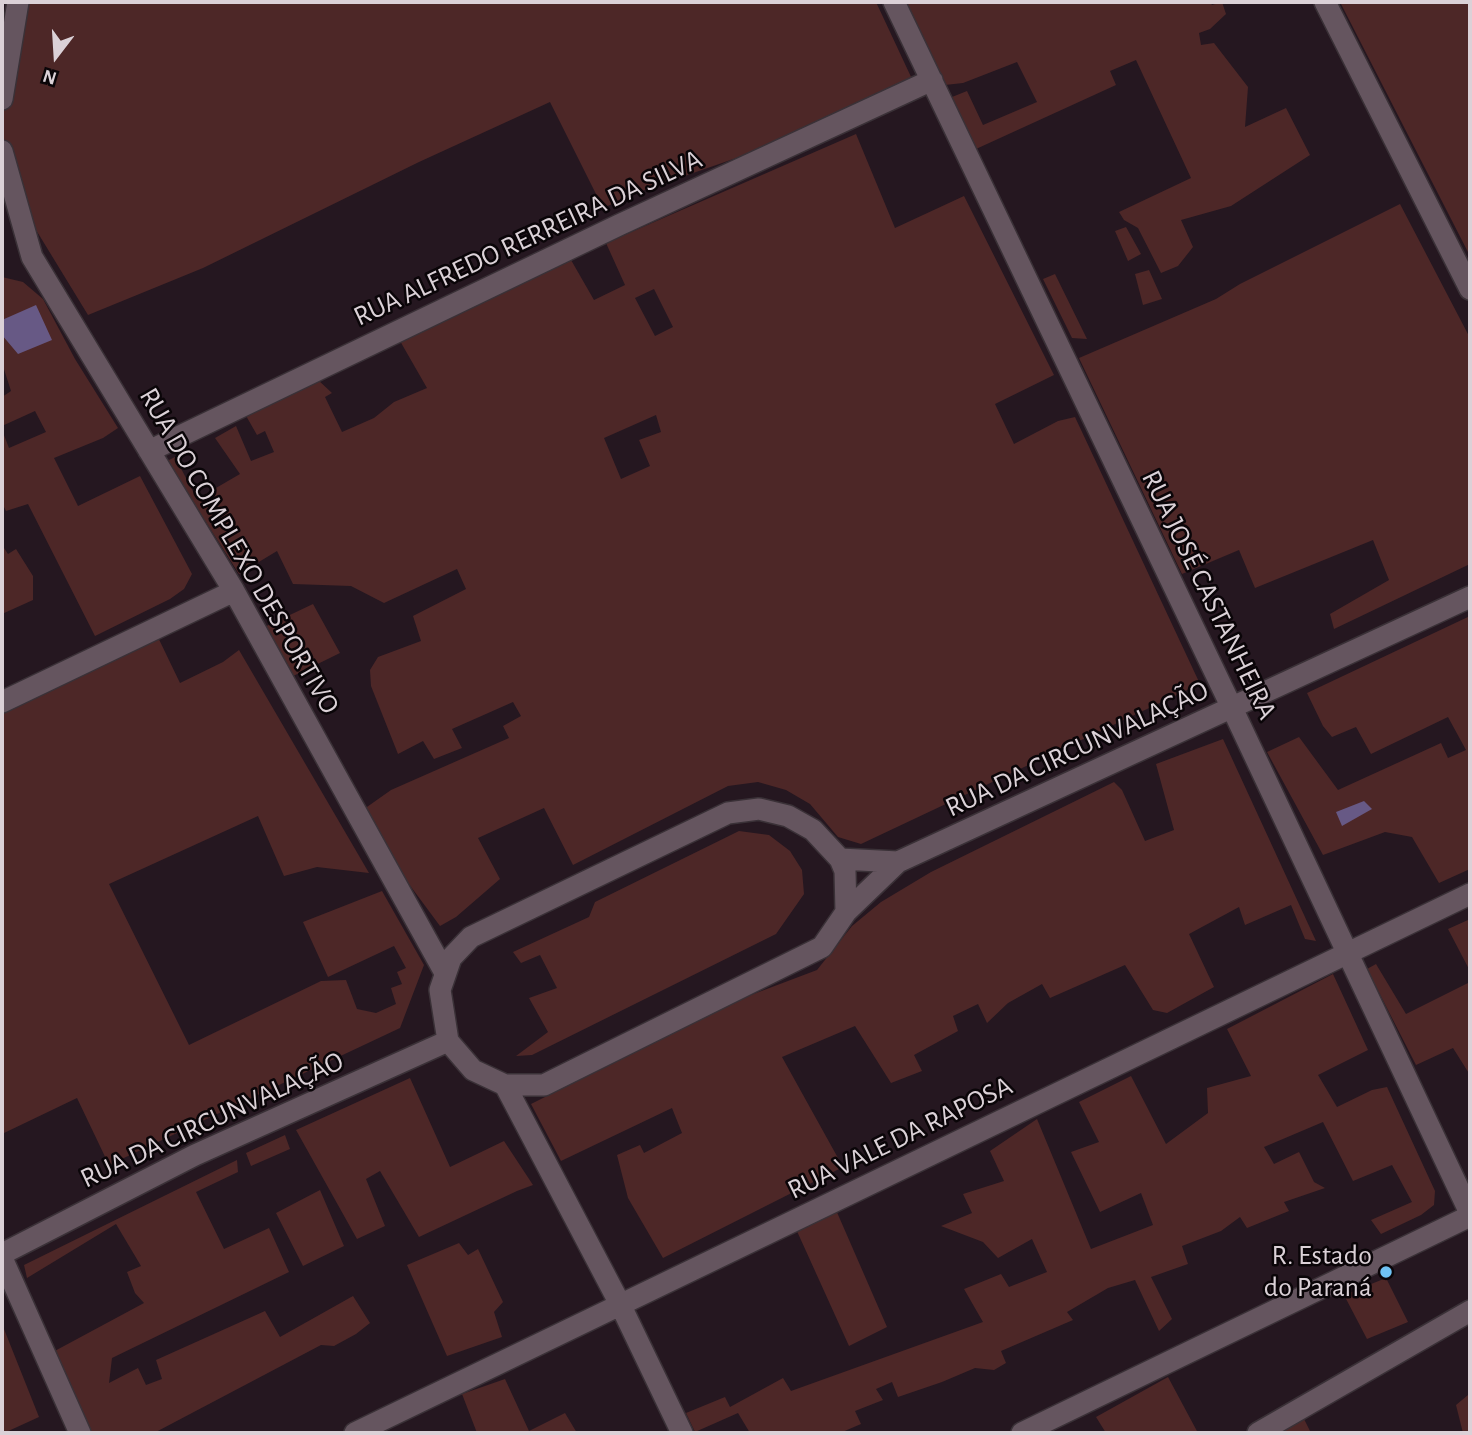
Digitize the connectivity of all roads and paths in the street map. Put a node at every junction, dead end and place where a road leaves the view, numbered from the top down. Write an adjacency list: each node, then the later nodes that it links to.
1 (18, 2): 5 (street)
2 (894, 2): 4 (street, RUA JOSÉ CASTANHEIRA)
3 (1325, 2): 7 (street)
4 (932, 79): 8 (street, RUA ALFREDO RERREIRA DA SILVA); 12 (street, RUA JOSÉ CASTANHEIRA)
5 (2, 99)
6 (2, 151): 8 (street, RUA DO COMPLEXO DESPORTIVO)
7 (1470, 289)
8 (149, 451): 9 (street, RUA DO COMPLEXO DESPORTIVO)
9 (234, 591): 11 (street); 18 (street, RUA DO COMPLEXO DESPORTIVO)
10 (1470, 597): 12 (street, RUA DA CIRCUNVALAÇÃO)
11 (2, 702)
12 (1233, 708): 14 (street, RUA DA CIRCUNVALAÇÃO); 17 (street, RUA JOSÉ CASTANHEIRA)
13 (840, 859): 14 (street, RUA DA CIRCUNVALAÇÃO); 16 (street); 18 (street)
14 (898, 862): 16 (street, RUA DA CIRCUNVALAÇÃO)
15 (1470, 894): 17 (street, RUA VALE DA RAPOSA)
16 (846, 912): 20 (street, RUA DA CIRCUNVALAÇÃO)
17 (1348, 952): 21 (street, RUA JOSÉ CASTANHEIRA); 23 (street, RUA VALE DA RAPOSA)
18 (445, 973): 19 (street)
19 (448, 1041): 20 (street); 22 (street, RUA DA CIRCUNVALAÇÃO)
20 (505, 1084): 23 (street)
21 (1470, 1214): 28 (street)
22 (2, 1256): 25 (street)
23 (620, 1304): 26 (street, RUA VALE DA RAPOSA); 27 (street)
24 (1470, 1311): 29 (street)
25 (80, 1433)
26 (355, 1433)
27 (682, 1433)
28 (1022, 1433)
29 (1258, 1433)

